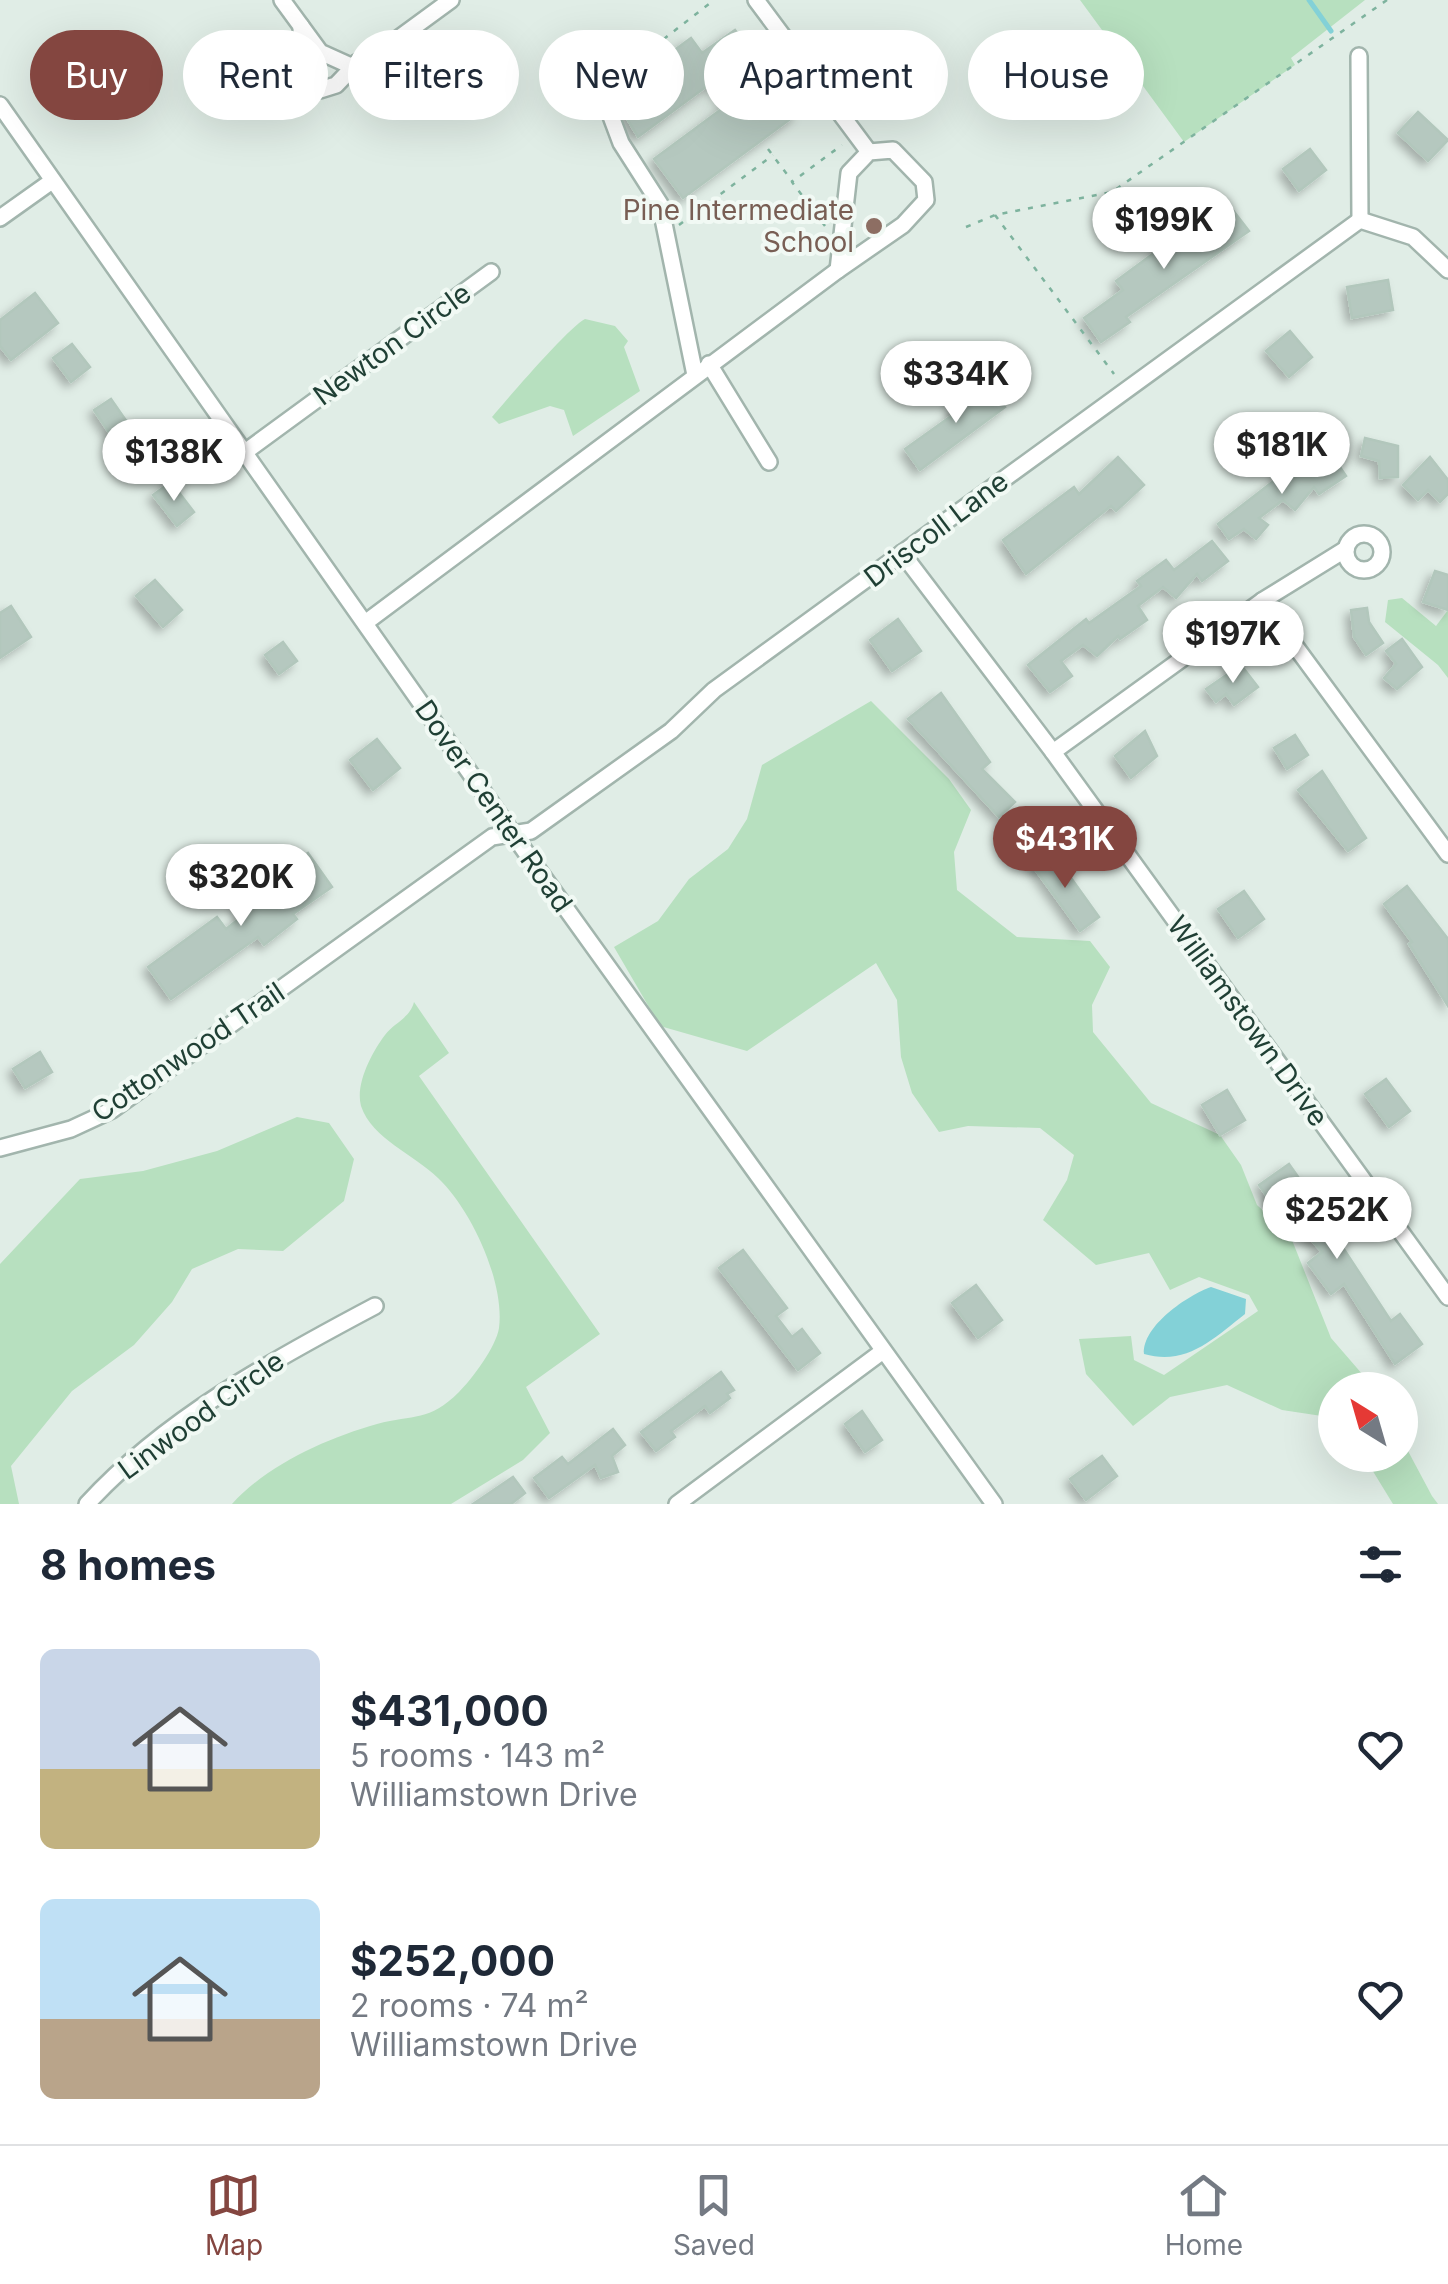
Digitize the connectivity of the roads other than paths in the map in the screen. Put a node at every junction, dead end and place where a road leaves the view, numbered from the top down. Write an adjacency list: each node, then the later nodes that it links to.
1 (282, 0): 4 (street)
2 (450, 0): 5 (street)
3 (756, 0): 11 (street)
4 (300, 26): 7 (street); 8 (street)
5 (410, 30)
6 (1359, 56): 14 (street)
7 (348, 65)
8 (348, 72)
9 (0, 105): 12 (street, Dover Center Road)
10 (613, 120): 19 (street)
11 (869, 152): 15 (street); 15 (street)
12 (52, 181): 13 (street); 20 (street, Dover Center Road)
13 (0, 218)
14 (1360, 220): 16 (street); 23 (street, Driscoll Lane)
15 (838, 270): 18 (street)
16 (1448, 270)
17 (492, 272): 20 (street, Newton Circle)
18 (709, 364): 19 (street); 21 (street)
19 (694, 375): 25 (street)
20 (244, 452): 25 (street, Dover Center Road)
21 (769, 462)
22 (1346, 549): 24 (street)
23 (902, 552): 26 (street, Williamstown Drive); 27 (street, Driscoll Lane)
24 (1262, 601): 26 (street); 28 (street)
25 (365, 622): 27 (street, Dover Center Road)
26 (1053, 752): 30 (street, Williamstown Drive)
27 (512, 833): 29 (street, Cottonwood Trail); 32 (street, Dover Center Road)
28 (1448, 854)
29 (0, 1148)
30 (1448, 1297)
31 (375, 1306): 33 (street, Linwood Circle)
32 (883, 1352): 34 (street); 35 (street, Dover Center Road)
33 (87, 1504)
34 (677, 1504)
35 (994, 1504)

